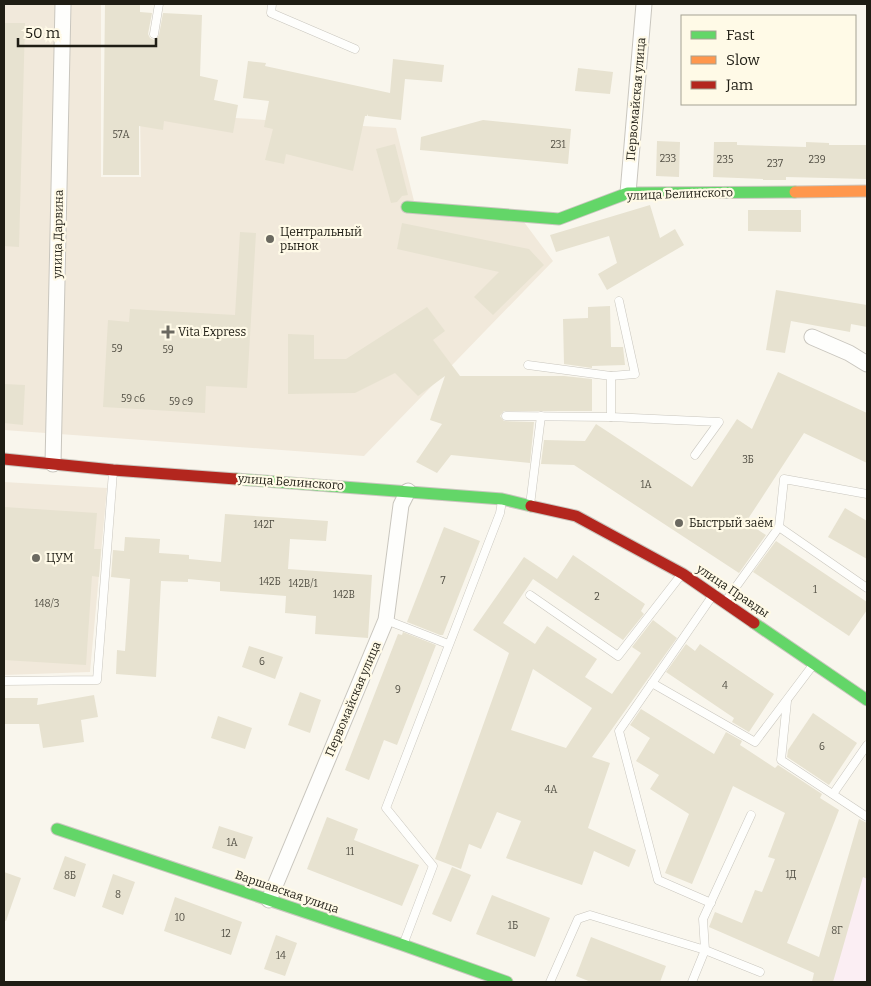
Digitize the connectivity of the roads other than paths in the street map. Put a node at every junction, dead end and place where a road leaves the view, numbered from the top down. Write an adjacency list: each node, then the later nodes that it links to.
1 (63, 4): 20 (street, улица Дарвина)
2 (159, 4): 5 (lane)
3 (272, 4): 6 (lane)
4 (644, 4): 8 (street, Первомайская улица)
5 (154, 34)
6 (355, 49)
7 (867, 191): 8 (street, улица Белинского)
8 (628, 193): 9 (street, улица Белинского)
9 (407, 207)
10 (618, 301): 14 (lane)
11 (812, 337): 12 (street)
12 (867, 364)
13 (528, 365): 14 (lane)
14 (612, 376): 17 (lane)
15 (506, 416): 16 (lane)
16 (541, 416): 17 (lane); 25 (lane)
17 (611, 417): 18 (lane)
18 (695, 455)
19 (4, 458): 20 (street, улица Белинского)
20 (53, 464): 21 (street, улица Белинского)
21 (113, 470): 22 (street, улица Белинского); 36 (lane)
22 (408, 491): 24 (street, улица Белинского); 33 (street, Первомайская улица)
23 (867, 494): 27 (lane)
24 (502, 499): 25 (street, улица Белинского); 34 (lane)
25 (530, 505): 26 (street, улица Белинского)
26 (576, 516): 28 (street, улица Правды)
27 (779, 527): 29 (lane); 32 (lane)
28 (682, 574): 30 (lane); 31 (street, улица Правды)
29 (867, 588)
30 (530, 595)
31 (713, 595): 32 (street, улица Правды); 37 (lane)
32 (724, 602): 35 (street, улица Правды)
33 (386, 620): 34 (lane); 45 (street, Первомайская улица)
34 (448, 644): 47 (lane)
35 (814, 663): 38 (lane); 39 (street, улица Правды)
36 (4, 681)
37 (652, 683): 38 (lane); 46 (lane)
38 (788, 699): 41 (lane)
39 (867, 700)
40 (867, 745): 41 (lane)
41 (833, 794): 43 (lane)
42 (751, 815): 46 (lane)
43 (867, 817)
44 (57, 829): 45 (street, Варшавская улица)
45 (269, 900): 47 (street, Варшавская улица)
46 (711, 903): 48 (lane)
47 (403, 945): 50 (street, Варшавская улица)
48 (705, 950): 49 (lane); 51 (lane); 52 (lane)
49 (760, 972)
50 (507, 982)
51 (550, 982)
52 (692, 982)

